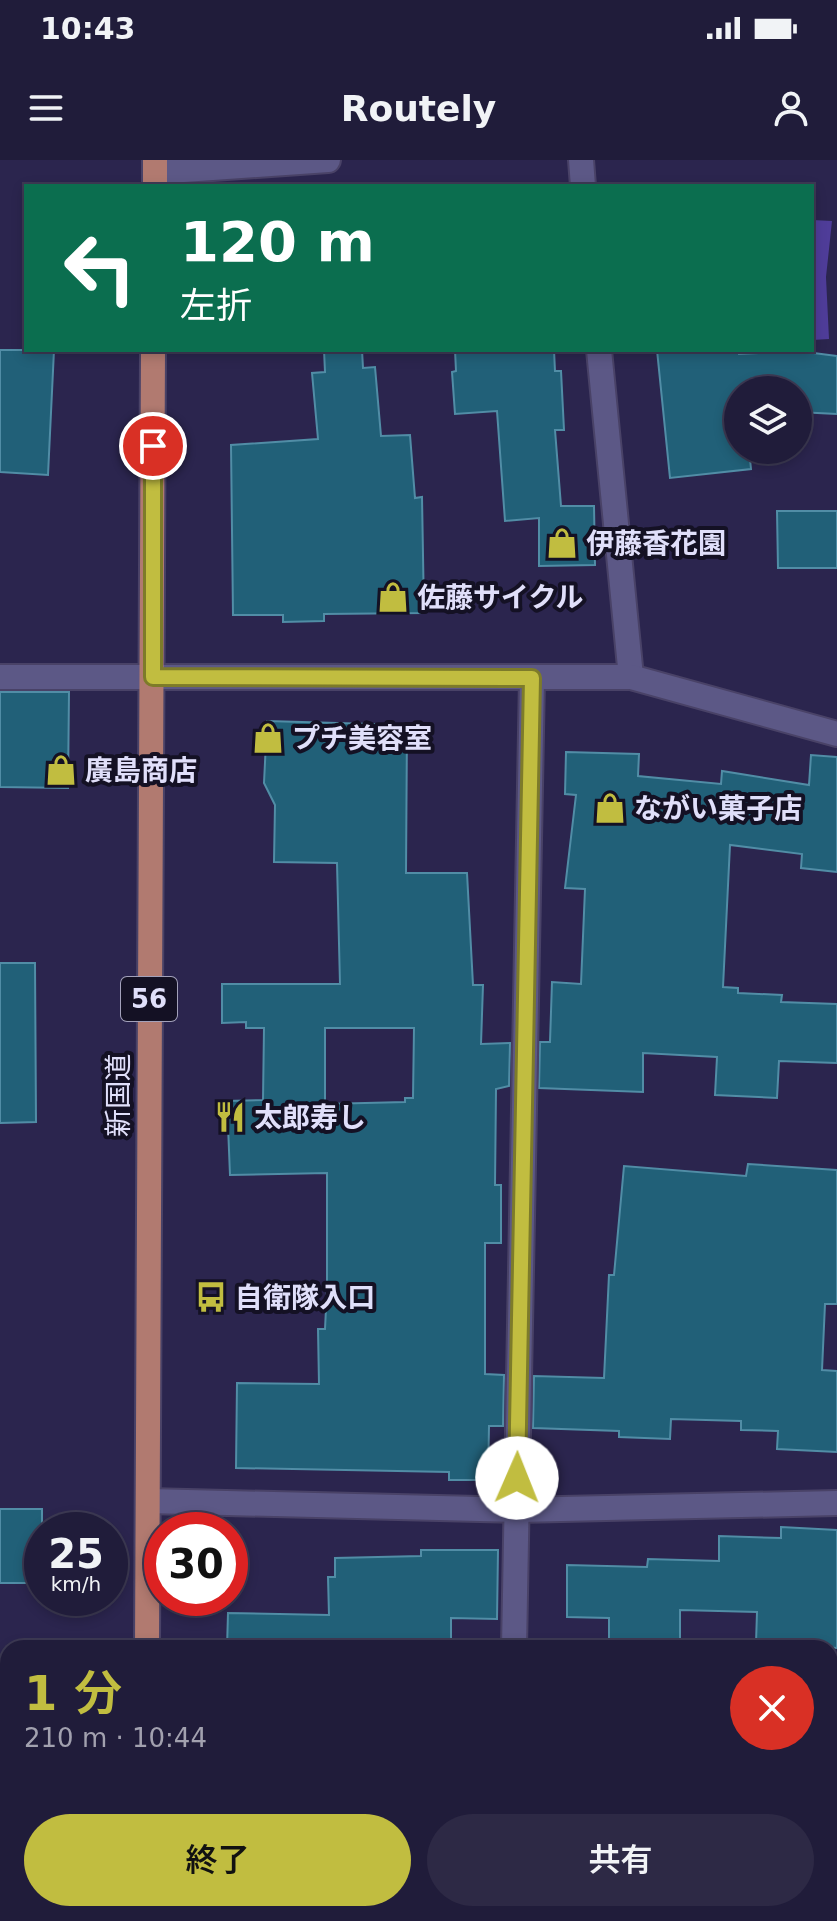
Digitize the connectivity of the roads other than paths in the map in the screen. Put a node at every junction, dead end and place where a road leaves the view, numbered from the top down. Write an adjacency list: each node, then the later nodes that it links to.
1 (328, 160): 3 (street)
2 (581, 160): 4 (street)
3 (155, 173)
4 (583, 184)
5 (153, 352): 8 (main road, 新国道 / 56)
6 (599, 352): 9 (street)
7 (0, 677): 8 (street)
8 (153, 677): 10 (street); 12 (main road, 新国道 / 56)
9 (631, 677): 10 (street); 11 (street)
10 (532, 678): 14 (street)
11 (837, 734)
12 (148, 1501): 14 (street); 15 (main road, 新国道 / 56)
13 (837, 1503): 14 (street)
14 (517, 1510): 16 (street)
15 (147, 1640)
16 (514, 1640)

